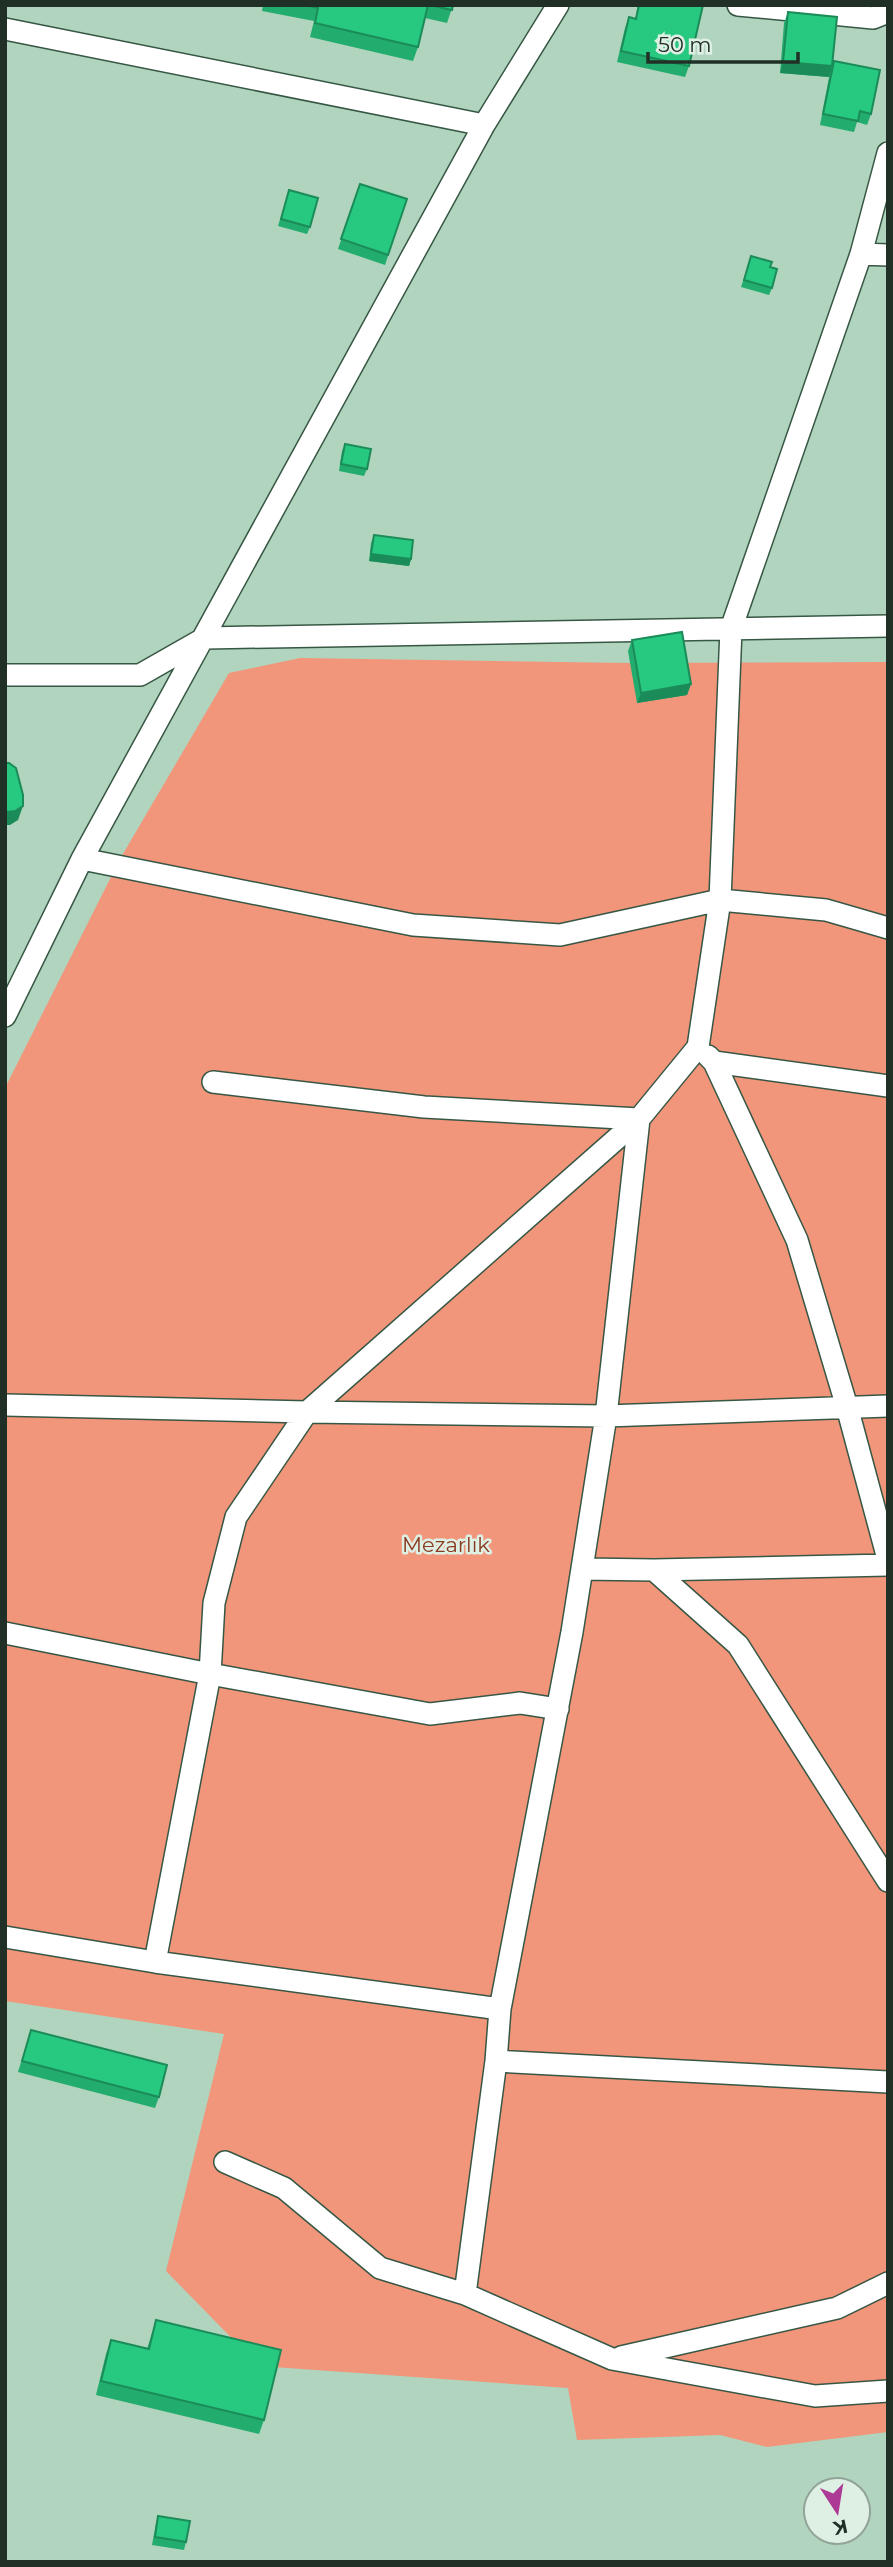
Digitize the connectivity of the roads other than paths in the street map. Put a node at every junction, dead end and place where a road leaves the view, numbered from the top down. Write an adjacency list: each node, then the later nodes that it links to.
1 (558, 5): 5 (street)
2 (738, 5): 3 (street)
3 (888, 12)
4 (5, 29): 5 (street)
5 (484, 125): 11 (street)
6 (888, 153): 7 (street)
7 (861, 254): 8 (street); 10 (street)
8 (888, 255)
9 (888, 626): 10 (street)
10 (731, 629): 11 (street); 14 (street)
11 (205, 638): 12 (street); 13 (street)
12 (5, 675)
13 (82, 859): 14 (street); 16 (street)
14 (720, 900): 15 (street); 17 (street)
15 (888, 928)
16 (5, 1016)
17 (698, 1047): 18 (street); 21 (street)
18 (714, 1062): 20 (street); 24 (street)
19 (214, 1082): 21 (street)
20 (888, 1086)
21 (639, 1119): 25 (street); 26 (street)
22 (5, 1405): 25 (street)
23 (888, 1406): 24 (street)
24 (847, 1407): 26 (street); 27 (street)
25 (307, 1412): 26 (street); 32 (street)
26 (606, 1416): 29 (street)
27 (888, 1559)
28 (888, 1565): 30 (street)
29 (582, 1569): 30 (street); 33 (street)
30 (654, 1570): 34 (street)
31 (5, 1633): 32 (street)
32 (210, 1674): 33 (street); 36 (street)
33 (558, 1709): 37 (street)
34 (888, 1881)
35 (5, 1937): 36 (street)
36 (155, 1962): 37 (street)
37 (500, 2009): 38 (street)
38 (496, 2061): 39 (street); 42 (street)
39 (888, 2082)
40 (225, 2162): 42 (street)
41 (888, 2283): 43 (street)
42 (465, 2294): 43 (street)
43 (612, 2359): 44 (street)
44 (888, 2391)

